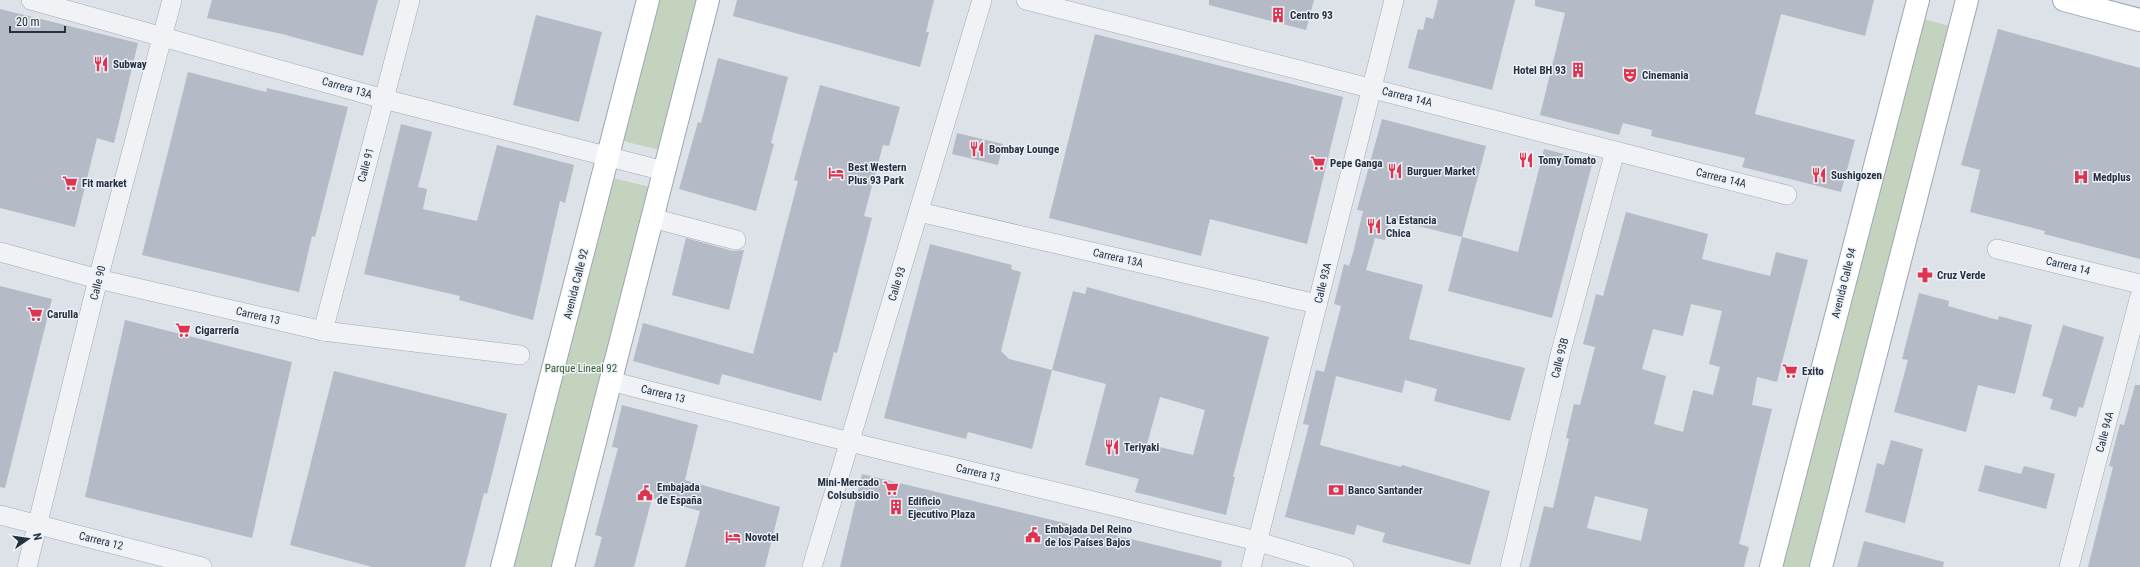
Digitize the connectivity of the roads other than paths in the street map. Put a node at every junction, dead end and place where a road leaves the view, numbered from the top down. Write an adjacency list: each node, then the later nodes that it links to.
1 (31, 0): 13 (street, Carrera 13A)
2 (172, 0): 13 (street, Calle 90)
3 (410, 0): 15 (street, Calle 91)
4 (648, 0): 17 (main road, Avenida Calle 92)
5 (708, 0): 18 (main road)
6 (982, 0): 20 (street, Calle 93)
7 (1026, 0): 14 (street, Carrera 14A)
8 (1394, 0): 14 (street, Calle 93A)
9 (1918, 0): 44 (main road, Avenida Calle 94)
10 (1967, 0): 45 (main road)
11 (2064, 0): 12 (main road)
12 (2140, 20)
13 (163, 36): 15 (street, Carrera 13A); 25 (street, Calle 90)
14 (1373, 89): 16 (street, Carrera 14A); 28 (street, Calle 93A)
15 (384, 99): 17 (street, Carrera 13A); 29 (street, Calle 91)
16 (1615, 151): 19 (street, Carrera 14A); 43 (street, Calle 93B)
17 (608, 157): 18 (street, Carrera 13A); 38 (main road, Avenida Calle 92)
18 (664, 171): 21 (main road)
19 (1787, 194)
20 (919, 212): 28 (street, Carrera 13A); 32 (street, Calle 93)
21 (652, 218): 22 (street); 31 (main road)
22 (736, 240)
23 (1997, 249): 26 (street, Carrera 14)
24 (0, 252): 25 (street, Carrera 13)
25 (98, 280): 29 (street, Carrera 13); 34 (street, Calle 90)
26 (2140, 284)
27 (2140, 296): 46 (street, Calle 94A)
28 (1317, 304): 35 (street, Calle 93A)
29 (323, 331): 30 (street, Carrera 13)
30 (520, 356)
31 (610, 381): 32 (street, Carrera 13); 39 (main road)
32 (850, 442): 35 (street, Carrera 13); 40 (street, Calle 93)
33 (0, 515): 34 (street, Carrera 12)
34 (38, 525): 36 (street, Calle 90); 37 (street, Carrera 12)
35 (1258, 541): 41 (street, Calle 93A); 42 (street, Carrera 13)
36 (27, 567)
37 (202, 567)
38 (502, 567)
39 (563, 567)
40 (812, 567)
41 (1251, 567)
42 (1344, 567)
43 (1510, 567)
44 (1771, 567)
45 (1822, 567)
46 (2069, 567)

